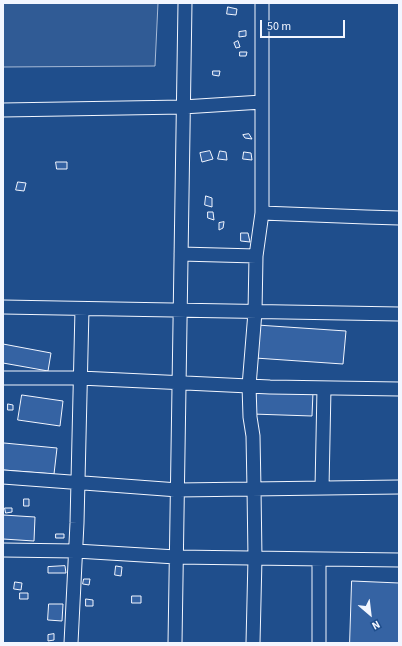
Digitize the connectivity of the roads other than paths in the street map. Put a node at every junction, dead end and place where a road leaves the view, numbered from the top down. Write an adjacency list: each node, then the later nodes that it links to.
1 (185, 3): 4 (street)
2 (262, 3): 3 (street)
3 (262, 102): 4 (street); 6 (street)
4 (183, 107): 5 (street); 8 (street)
5 (3, 110)
6 (262, 213): 7 (street); 9 (street)
7 (399, 218)
8 (181, 254): 9 (street); 12 (street)
9 (256, 256): 13 (street)
10 (3, 307): 11 (street)
11 (82, 309): 12 (street); 16 (street)
12 (180, 311): 13 (street); 17 (street)
13 (255, 312): 14 (street); 18 (street)
14 (399, 314)
15 (3, 378): 16 (street)
16 (80, 378): 17 (street); 22 (street)
17 (179, 383): 18 (street); 26 (street)
18 (248, 386): 19 (street); 25 (street)
19 (324, 388): 20 (street); 24 (street)
20 (399, 389)
21 (3, 477): 22 (street)
22 (78, 482): 26 (street); 28 (street)
23 (399, 487): 24 (street)
24 (322, 488): 25 (street)
25 (254, 489): 26 (street); 30 (street)
26 (178, 490): 29 (street)
27 (3, 550): 28 (street)
28 (76, 551): 29 (street); 33 (street)
29 (176, 557): 30 (street); 34 (street)
30 (254, 558): 31 (street); 35 (street)
31 (319, 559): 32 (street); 36 (street)
32 (399, 560)
33 (71, 643)
34 (175, 643)
35 (253, 643)
36 (319, 643)

